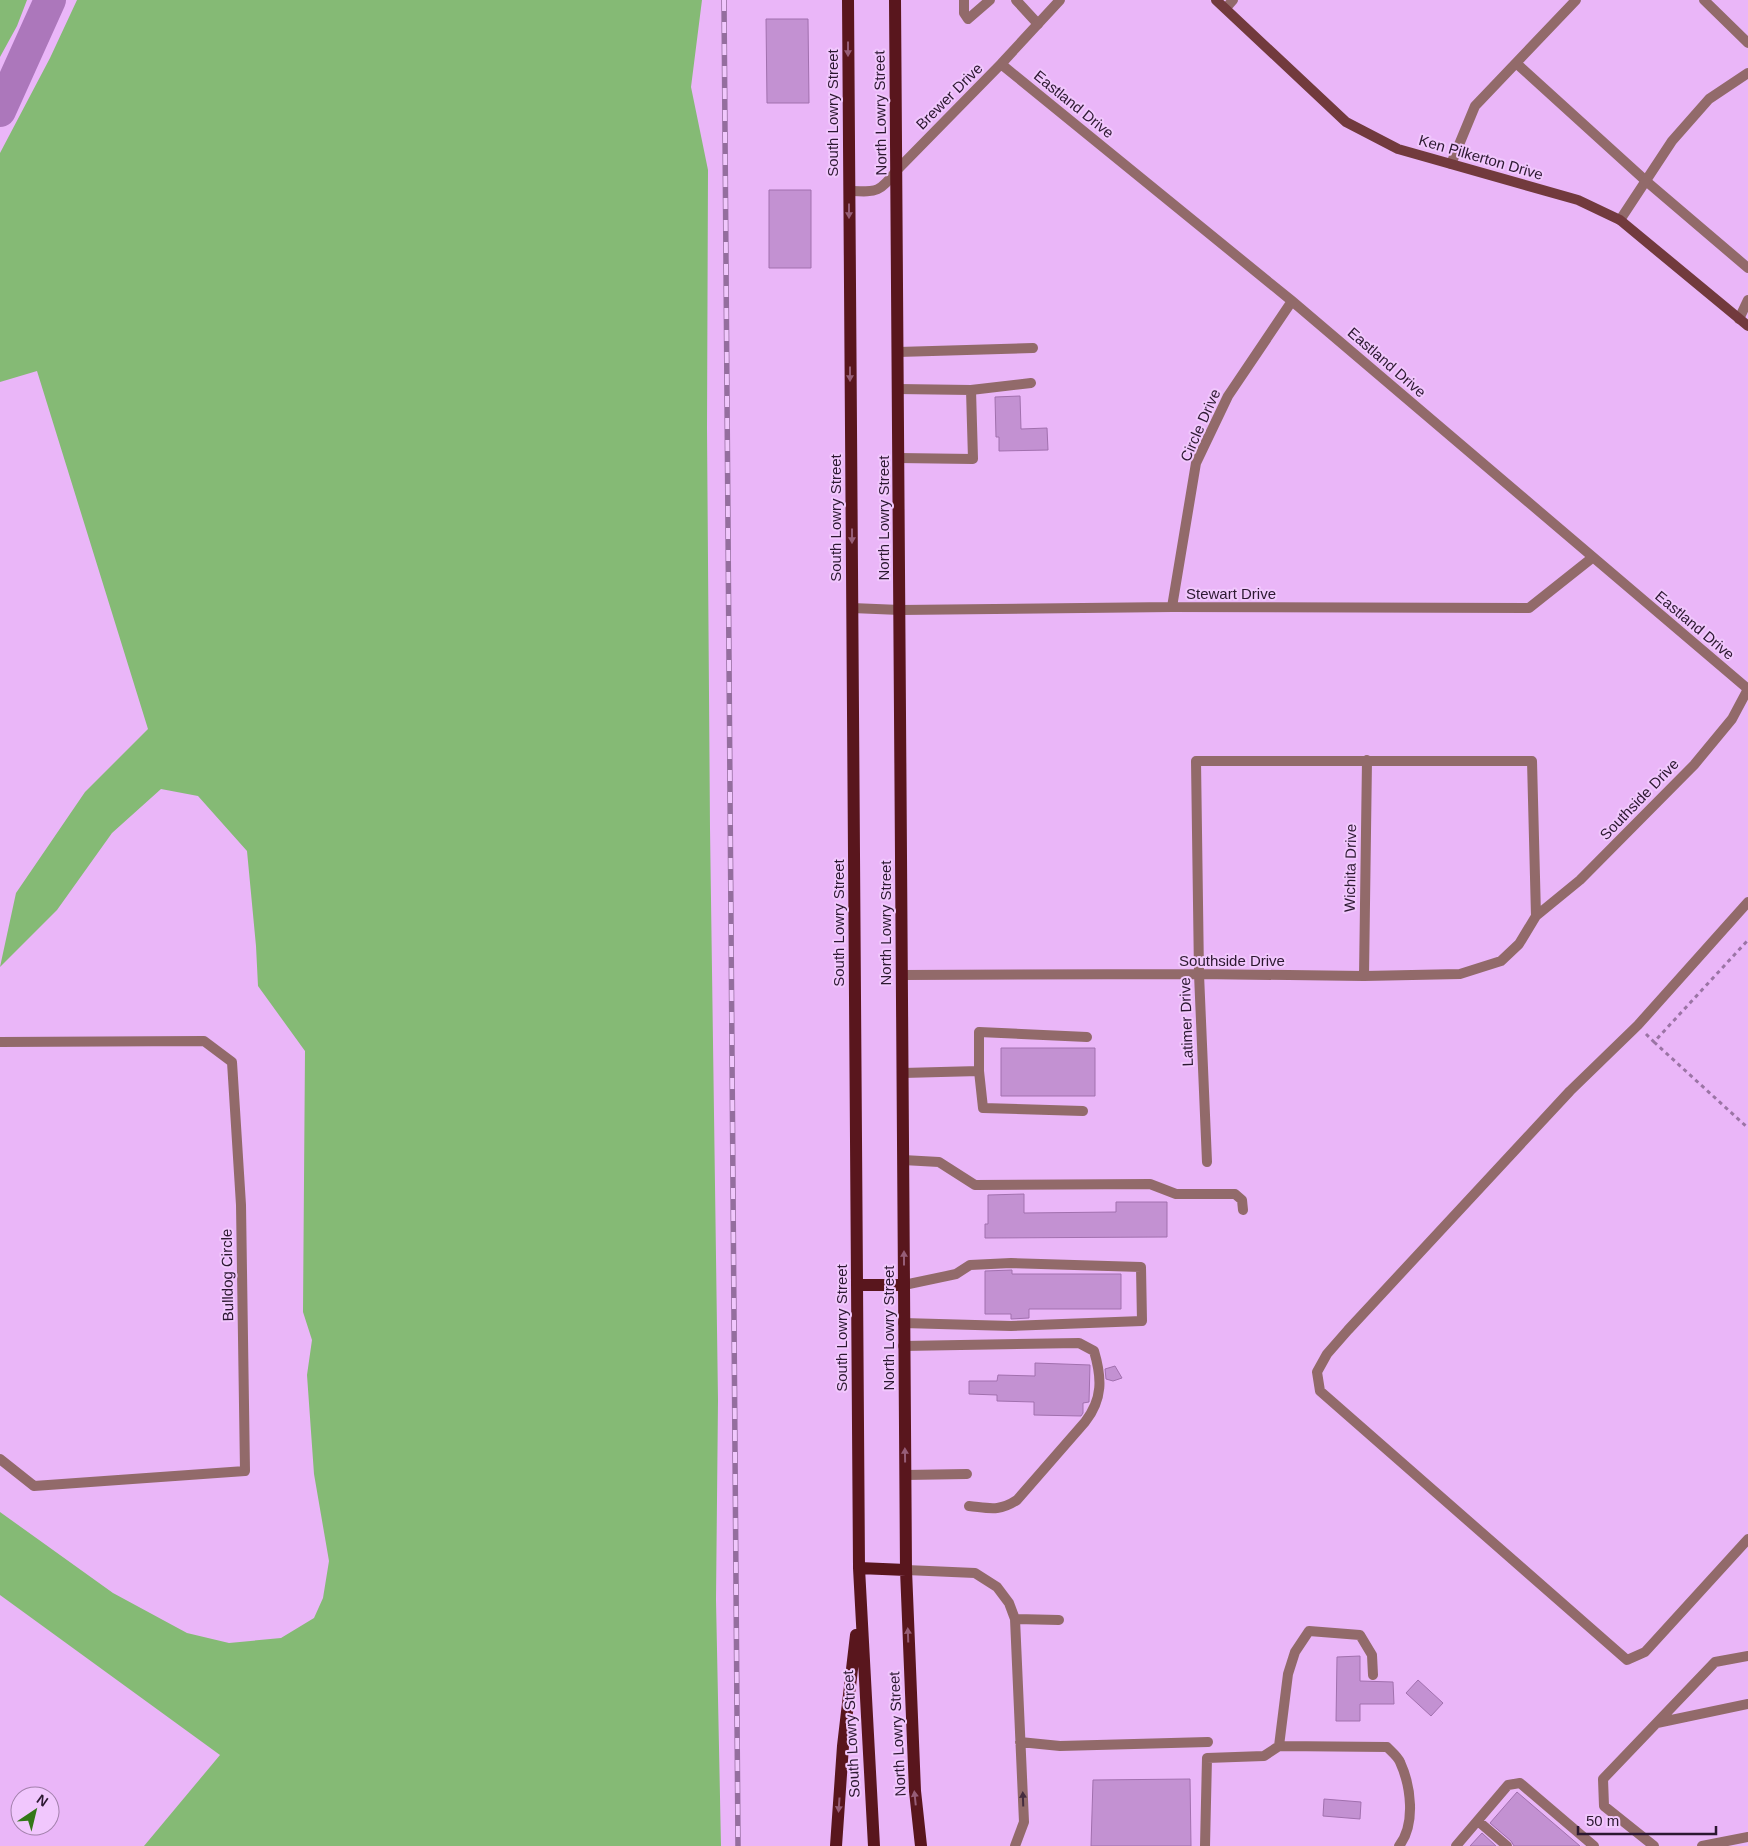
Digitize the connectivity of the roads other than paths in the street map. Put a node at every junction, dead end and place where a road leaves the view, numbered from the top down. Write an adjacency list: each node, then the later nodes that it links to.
1 (848, 0): 20 (main road, South Lowry Street, one-way to 20)
2 (895, 0): 18 (main road, North Lowry Street)
3 (964, 0): 4 (street)
4 (990, 0)
5 (1060, 0): 12 (street, Brewer Drive)
6 (1216, 0): 11 (street, Ken Pilkerton Drive)
7 (1234, 0): 11 (street)
8 (1576, 0): 14 (street)
9 (1704, 0): 13 (street)
10 (1018, 1): 12 (street)
11 (1226, 8): 17 (street, Ken Pilkerton Drive)
12 (1038, 24): 15 (street, Brewer Drive)
13 (1748, 43)
14 (1516, 63): 17 (street); 19 (street)
15 (1001, 64): 18 (street, Brewer Drive); 24 (street, Eastland Drive)
16 (1748, 73): 19 (street)
17 (1451, 164): 21 (street, Ken Pilkerton Drive)
18 (897, 170): 20 (street, Brewer Drive); 28 (main road, North Lowry Street)
19 (1646, 181): 21 (street); 22 (street)
20 (849, 191): 35 (main road, South Lowry Street, one-way to 35)
21 (1620, 220): 25 (street, Ken Pilkerton Drive)
22 (1748, 268)
23 (1748, 300): 25 (street)
24 (1292, 301): 33 (street, Eastland Drive); 34 (street, Circle Drive)
25 (1739, 319): 26 (street, Ken Pilkerton Drive)
26 (1748, 326)
27 (1033, 348): 28 (street)
28 (898, 352): 30 (main road, North Lowry Street)
29 (1031, 384): 31 (street)
30 (898, 389): 31 (street); 32 (main road, North Lowry Street)
31 (971, 390): 32 (street)
32 (899, 458): 36 (main road, North Lowry Street)
33 (1592, 558): 34 (street, Stewart Drive); 37 (street, Eastland Drive)
34 (1172, 607): 36 (street, Stewart Drive)
35 (852, 608): 36 (street, Stewart Drive); 52 (main road, South Lowry Street)
36 (900, 610): 42 (main road, North Lowry Street)
37 (1748, 689): 40 (street, Southside Drive)
38 (1367, 760): 40 (street); 41 (street, Latimer Drive); 43 (street, Wichita Drive)
39 (1748, 902): 60 (street)
40 (1536, 916): 43 (street, Southside Drive)
41 (1199, 974): 42 (street, Southside Drive); 43 (street, Southside Drive); 50 (street, Latimer Drive)
42 (902, 975): 47 (main road, North Lowry Street)
43 (1364, 976)
44 (1087, 1037): 46 (street)
45 (0, 1042): 56 (street, Bulldog Circle)
46 (979, 1071): 47 (street); 48 (street)
47 (903, 1073): 49 (main road, North Lowry Street)
48 (1083, 1111)
49 (903, 1160): 51 (street); 53 (main road, North Lowry Street, one-way to 49)
50 (1207, 1162)
51 (1243, 1210)
52 (857, 1284): 53 (main road); 61 (main road, South Lowry Street)
53 (904, 1285): 54 (main road, North Lowry Street); 54 (street)
54 (903, 1323): 55 (main road, North Lowry Street)
55 (904, 1346): 58 (main road, North Lowry Street, one-way to 55); 59 (street)
56 (0, 1459)
57 (967, 1474): 58 (street)
58 (905, 1475): 62 (main road, North Lowry Street)
59 (969, 1506)
60 (1748, 1539)
61 (859, 1568): 62 (main road); 63 (main road, South Lowry Street)
62 (906, 1570): 64 (street); 77 (main road, North Lowry Street, one-way to 62)
63 (860, 1600): 75 (main road, one-way to 75); 76 (main road, South Lowry Street)
64 (1015, 1619): 65 (street); 70 (street)
65 (1060, 1620)
66 (1748, 1656): 69 (street)
67 (1373, 1675): 72 (street)
68 (1748, 1704): 69 (street)
69 (1657, 1723): 84 (street)
70 (1020, 1742): 71 (street); 78 (street, one-way to 70)
71 (1208, 1742)
72 (1279, 1746): 79 (street); 80 (street)
73 (1478, 1820): 81 (street); 82 (street); 83 (street)
74 (1748, 1837): 85 (street)
75 (836, 1846)
76 (874, 1846)
77 (921, 1846)
78 (1015, 1846)
79 (1205, 1846)
80 (1399, 1846)
81 (1456, 1846)
82 (1507, 1846)
83 (1594, 1846)
84 (1654, 1846)
85 (1702, 1846)

